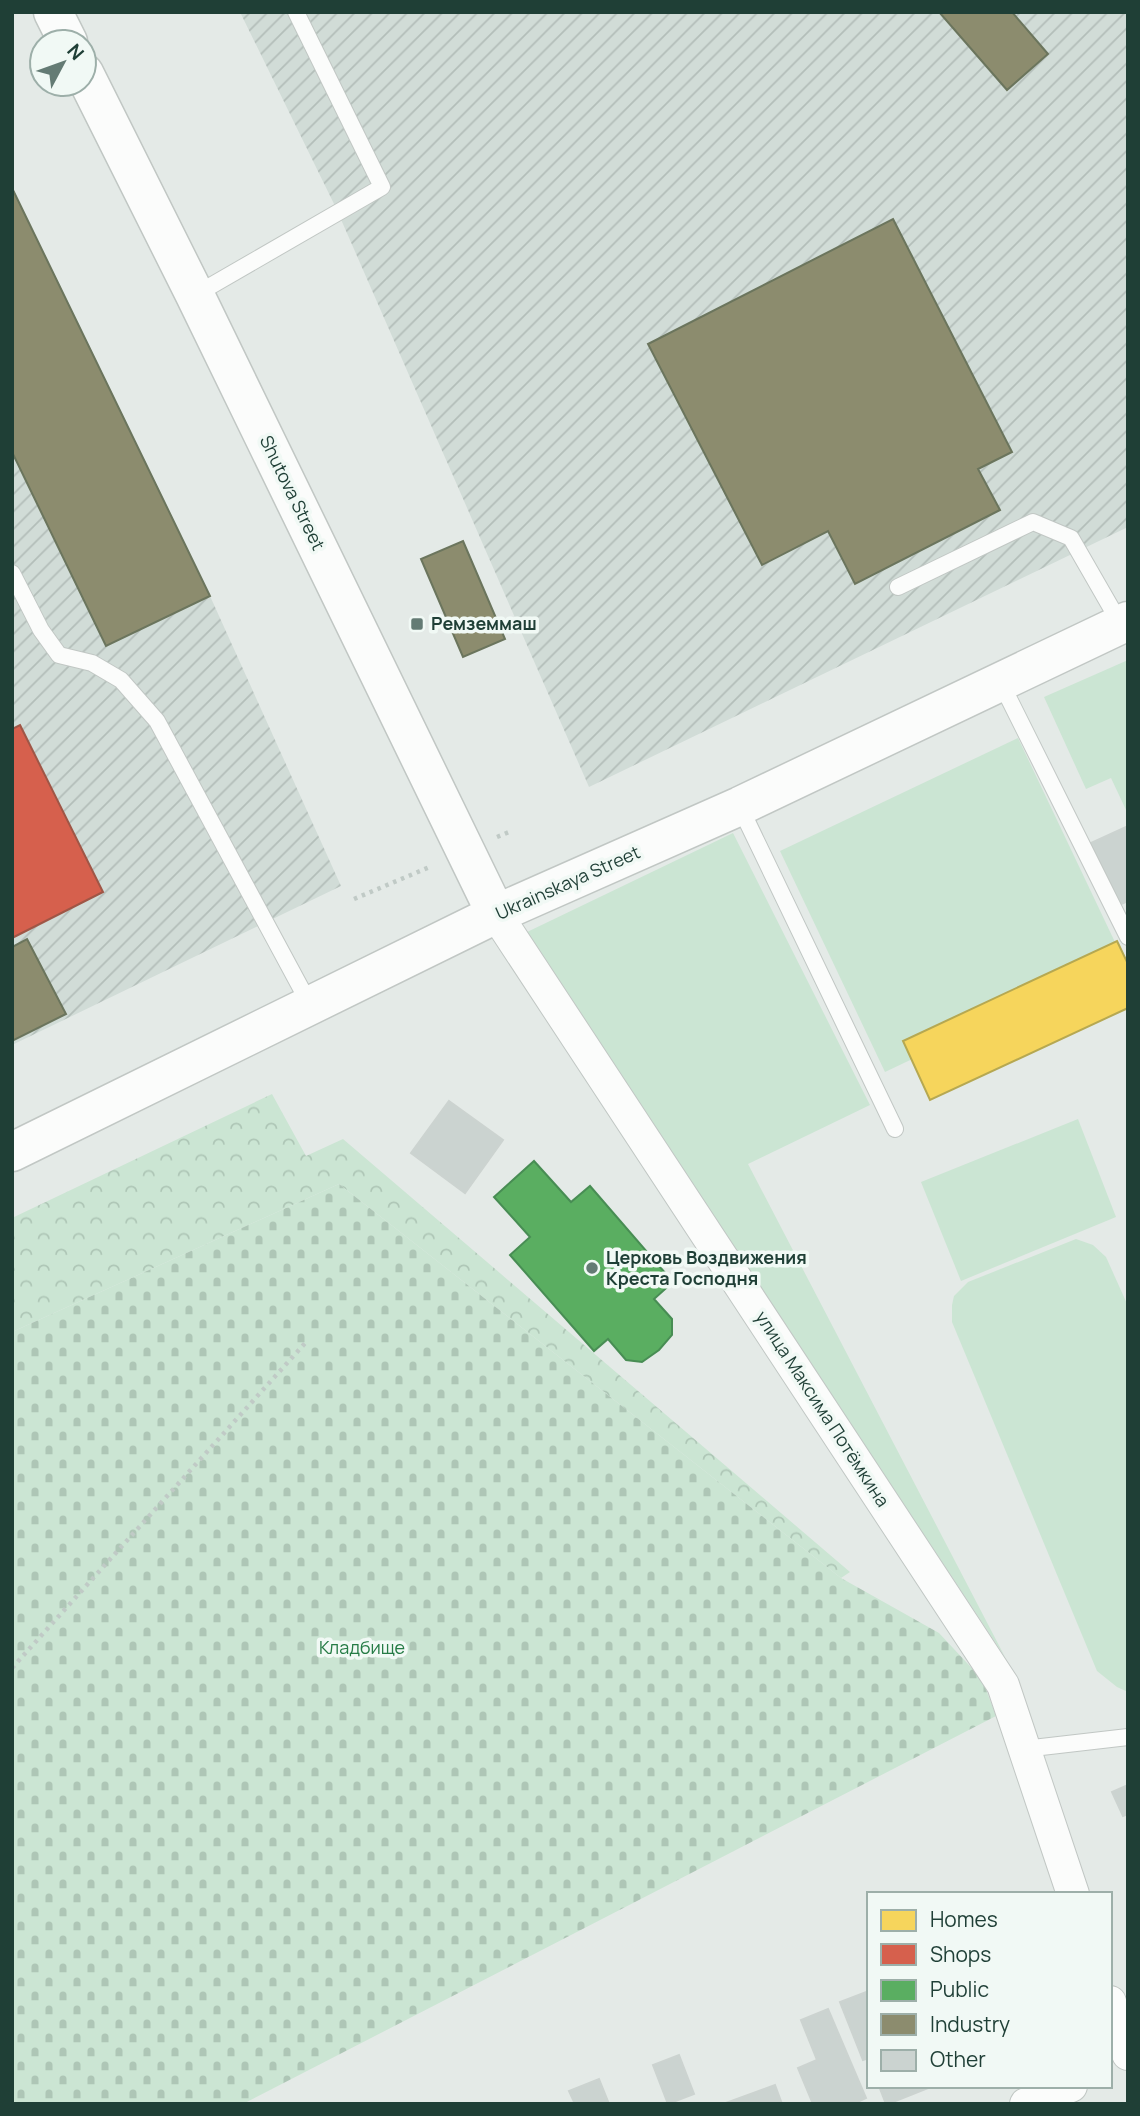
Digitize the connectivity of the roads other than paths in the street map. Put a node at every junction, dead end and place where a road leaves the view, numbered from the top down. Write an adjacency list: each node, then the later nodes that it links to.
1 (53, 12): 3 (street)
2 (296, 12): 5 (lane)
3 (61, 28)
4 (96, 98): 5 (street, Shutova Street)
5 (195, 295): 11 (street, Shutova Street)
6 (12, 573): 13 (lane)
7 (898, 586): 8 (lane)
8 (1124, 623): 9 (street, Ukrainskaya Street)
9 (1000, 681): 10 (street, Ukrainskaya Street); 12 (lane)
10 (740, 806): 11 (street, Ukrainskaya Street); 14 (lane)
11 (496, 914): 13 (street, Ukrainskaya Street); 17 (street, улица Максима Потёмкина)
12 (1128, 937)
13 (310, 1005): 15 (street, Ukrainskaya Street)
14 (895, 1129)
15 (12, 1152)
16 (1128, 1737): 17 (lane)
17 (1024, 1749): 18 (street, улица Максима Потёмкина)
18 (1072, 1892)
19 (1112, 2008): 20 (street)
20 (1127, 2052): 21 (street)
21 (1112, 2063)
22 (1067, 2088): 23 (street)
23 (1026, 2104)

